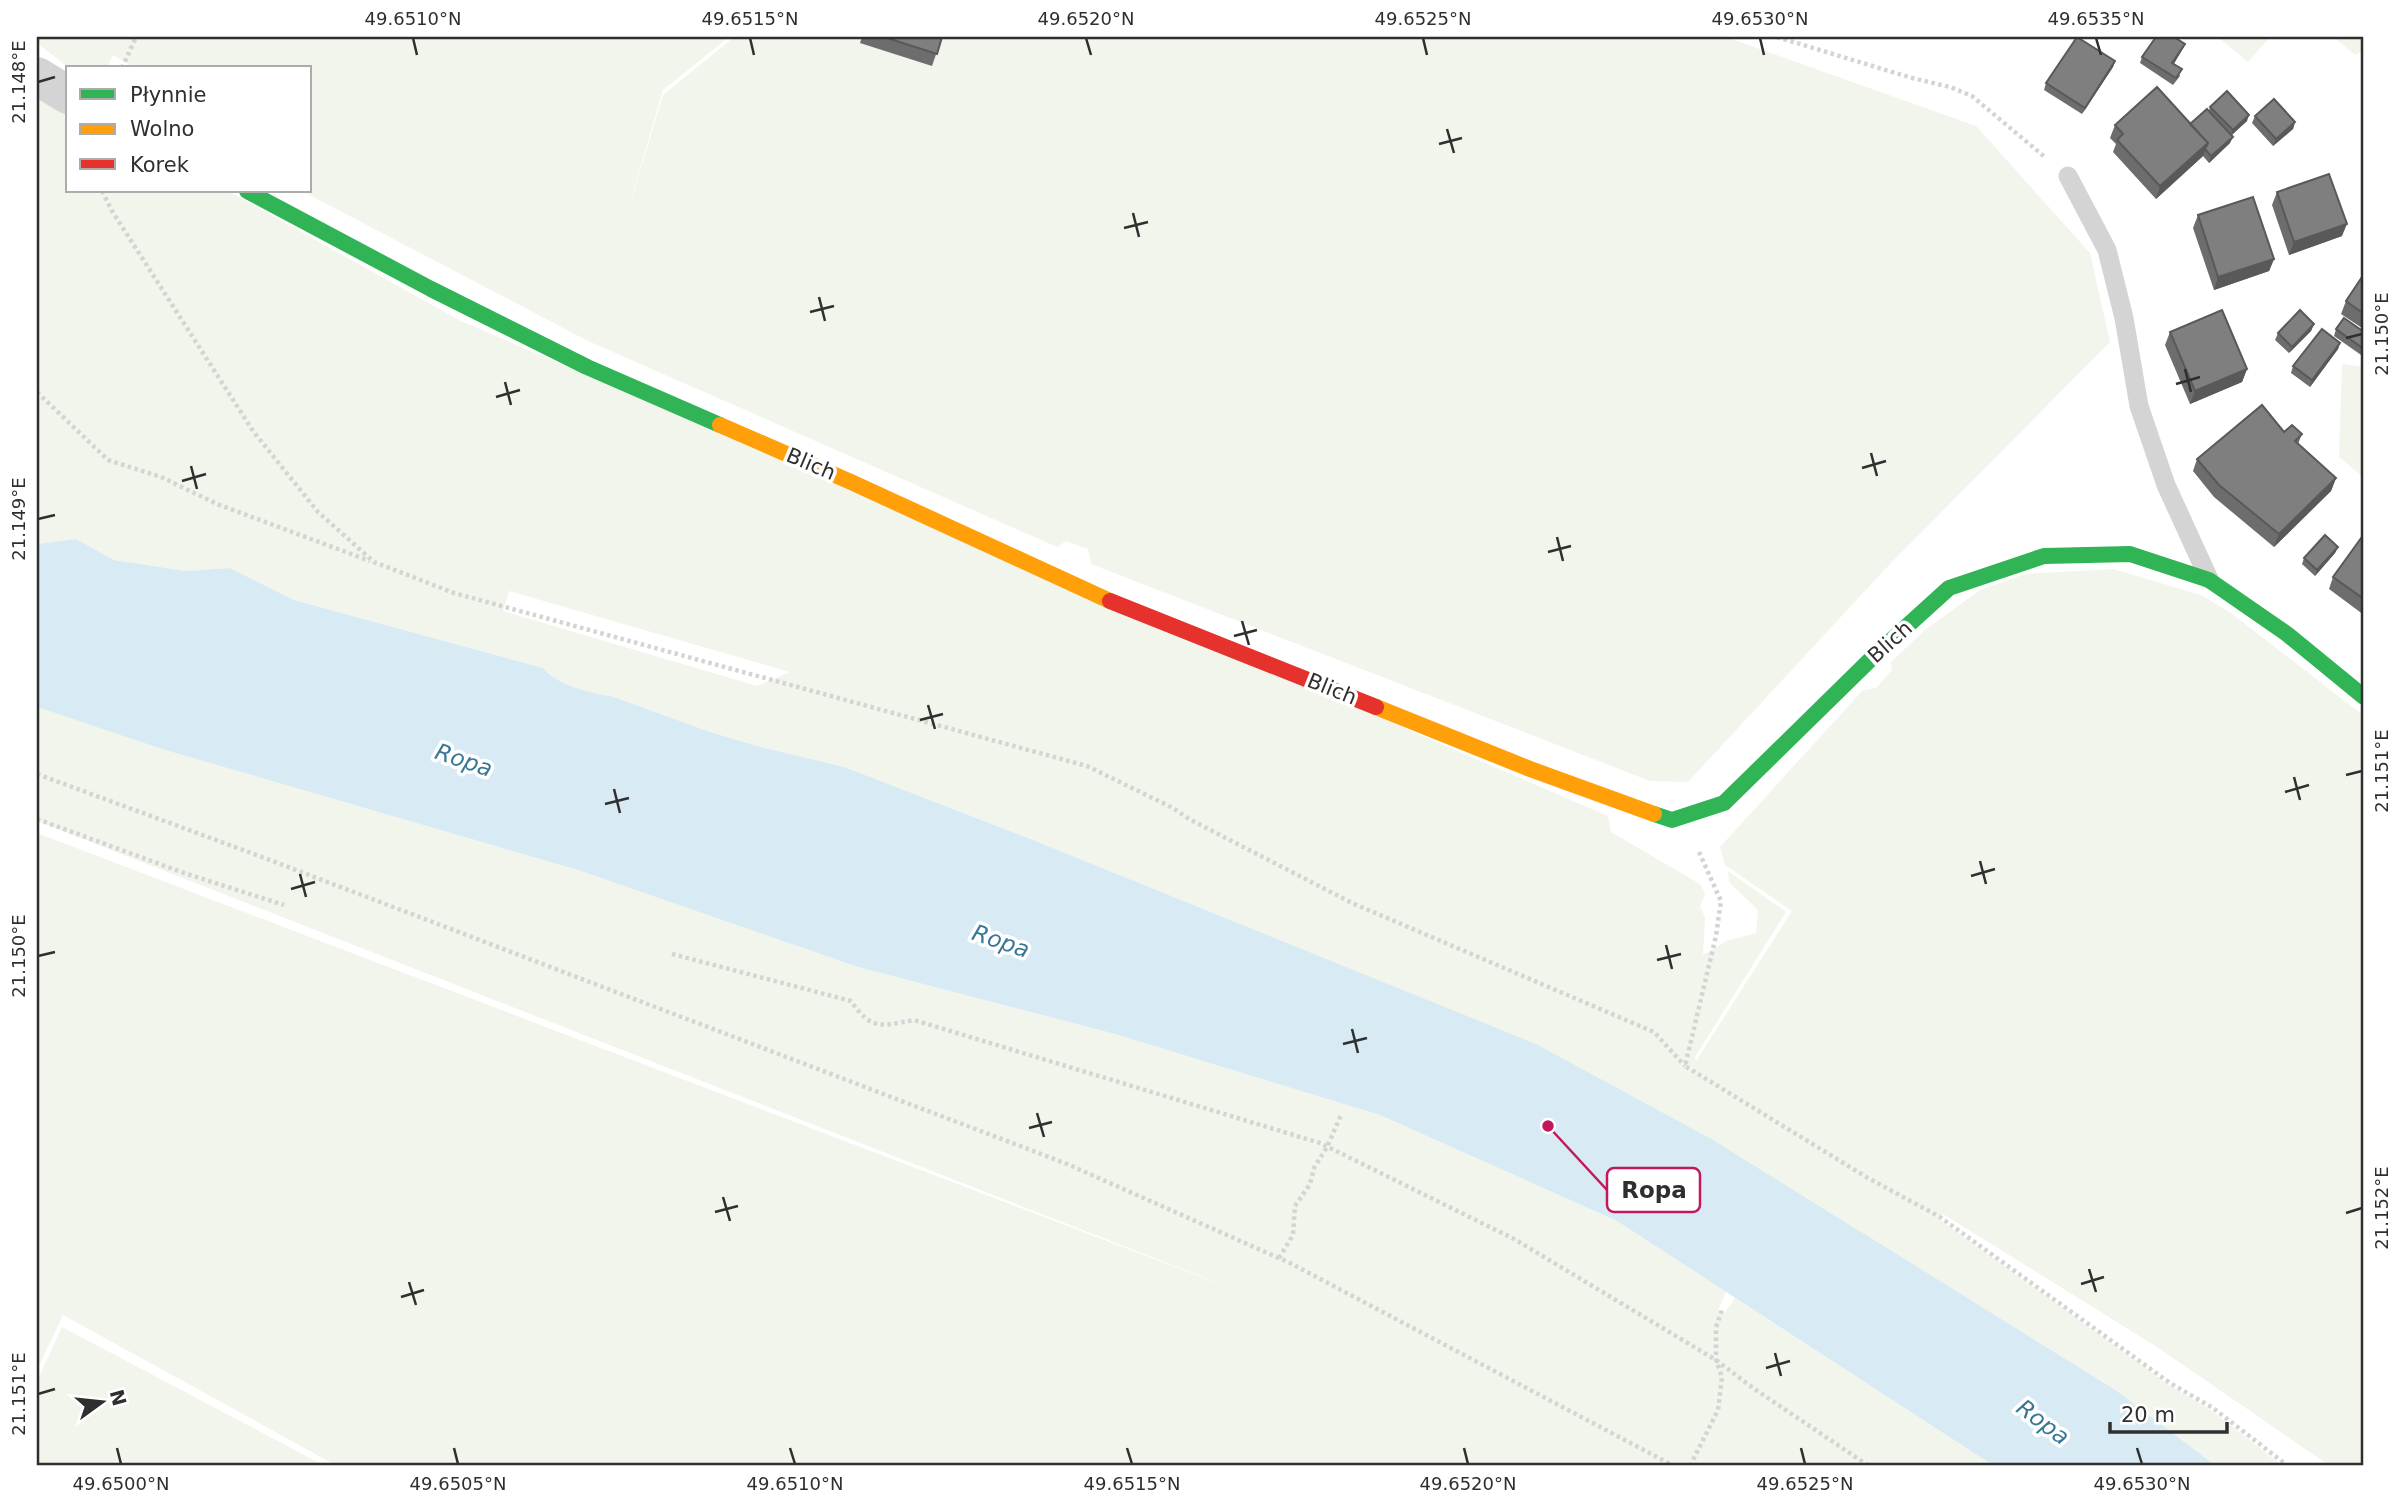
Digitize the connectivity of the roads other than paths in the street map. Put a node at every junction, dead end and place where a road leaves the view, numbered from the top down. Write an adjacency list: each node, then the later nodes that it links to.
1 (37, 76): 2 (street)
2 (66, 94)
3 (2068, 176): 5 (lane)
4 (249, 192): 5 (street, Blich)
5 (2209, 580): 6 (street, Blich)
6 (2364, 697)

